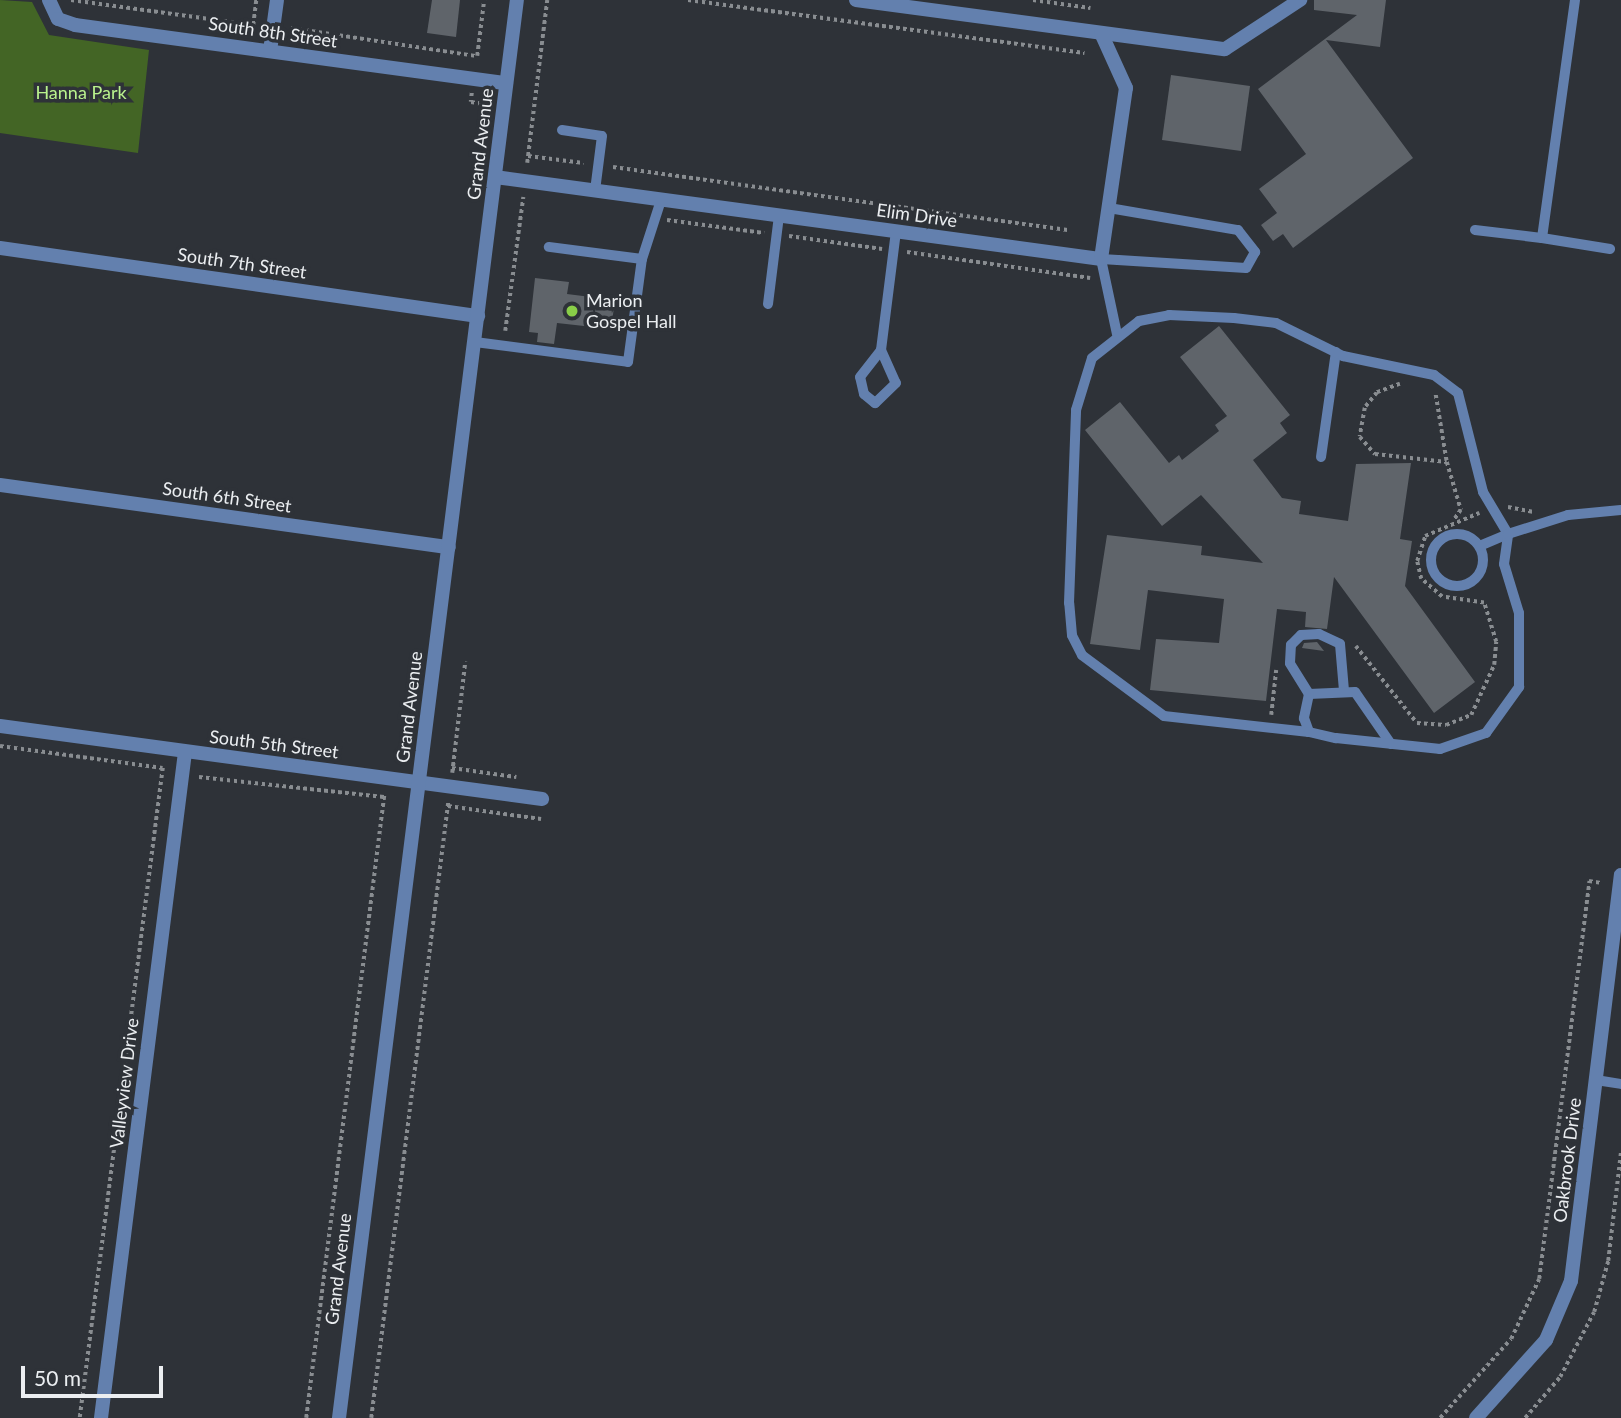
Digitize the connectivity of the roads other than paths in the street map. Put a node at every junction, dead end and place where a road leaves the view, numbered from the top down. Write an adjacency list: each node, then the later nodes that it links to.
1 (49, 0): 8 (street, South 8th Street)
2 (277, 0): 8 (street)
3 (517, 0): 9 (street, Grand Avenue)
4 (856, 0): 7 (street)
5 (1300, 0): 7 (street)
6 (1576, 0): 18 (lane)
7 (1101, 33): 14 (street)
8 (270, 51): 9 (street, South 8th Street)
9 (506, 83): 11 (street, Grand Avenue)
10 (562, 131): 12 (lane)
11 (495, 177): 12 (street, Elim Drive); 25 (street, Grand Avenue)
12 (595, 191): 13 (street, Elim Drive)
13 (661, 200): 15 (street, Elim Drive); 22 (lane)
14 (1109, 208): 23 (street); 23 (lane)
15 (779, 216): 17 (street, Elim Drive); 24 (lane)
16 (1475, 230): 18 (lane)
17 (896, 232): 23 (street, Elim Drive); 28 (lane)
18 (1542, 239): 21 (lane)
19 (549, 247): 22 (lane)
20 (0, 248): 25 (street, South 7th Street)
21 (1610, 249)
22 (642, 258): 27 (lane)
23 (1101, 259): 26 (lane)
24 (768, 304)
25 (478, 316): 27 (street, Grand Avenue)
26 (1117, 334): 29 (lane); 39 (lane)
27 (475, 342): 35 (street, Grand Avenue)
28 (881, 350): 28 (lane)
29 (1336, 352): 30 (lane); 33 (lane)
30 (1321, 457)
31 (0, 485): 35 (street, South 6th Street)
32 (1621, 510): 33 (lane)
33 (1508, 534): 34 (lane); 40 (lane)
34 (1480, 546): 34 (lane)
35 (449, 547): 42 (street, Grand Avenue)
36 (1344, 691): 37 (lane); 37 (lane); 40 (lane)
37 (1309, 694): 39 (lane)
38 (0, 726): 41 (street, South 5th Street)
39 (1309, 732): 40 (lane)
40 (1391, 744)
41 (185, 752): 42 (street, South 5th Street); 48 (street, Valleyview Drive)
42 (419, 781): 43 (street, South 5th Street); 49 (street, Grand Avenue)
43 (542, 799)
44 (1621, 875): 45 (street, Oakbrook Drive)
45 (1619, 907): 46 (street, Oakbrook Drive)
46 (1596, 1080): 47 (lane); 50 (street, Oakbrook Drive)
47 (1621, 1084)
48 (101, 1418)
49 (339, 1418)
50 (1476, 1418)

